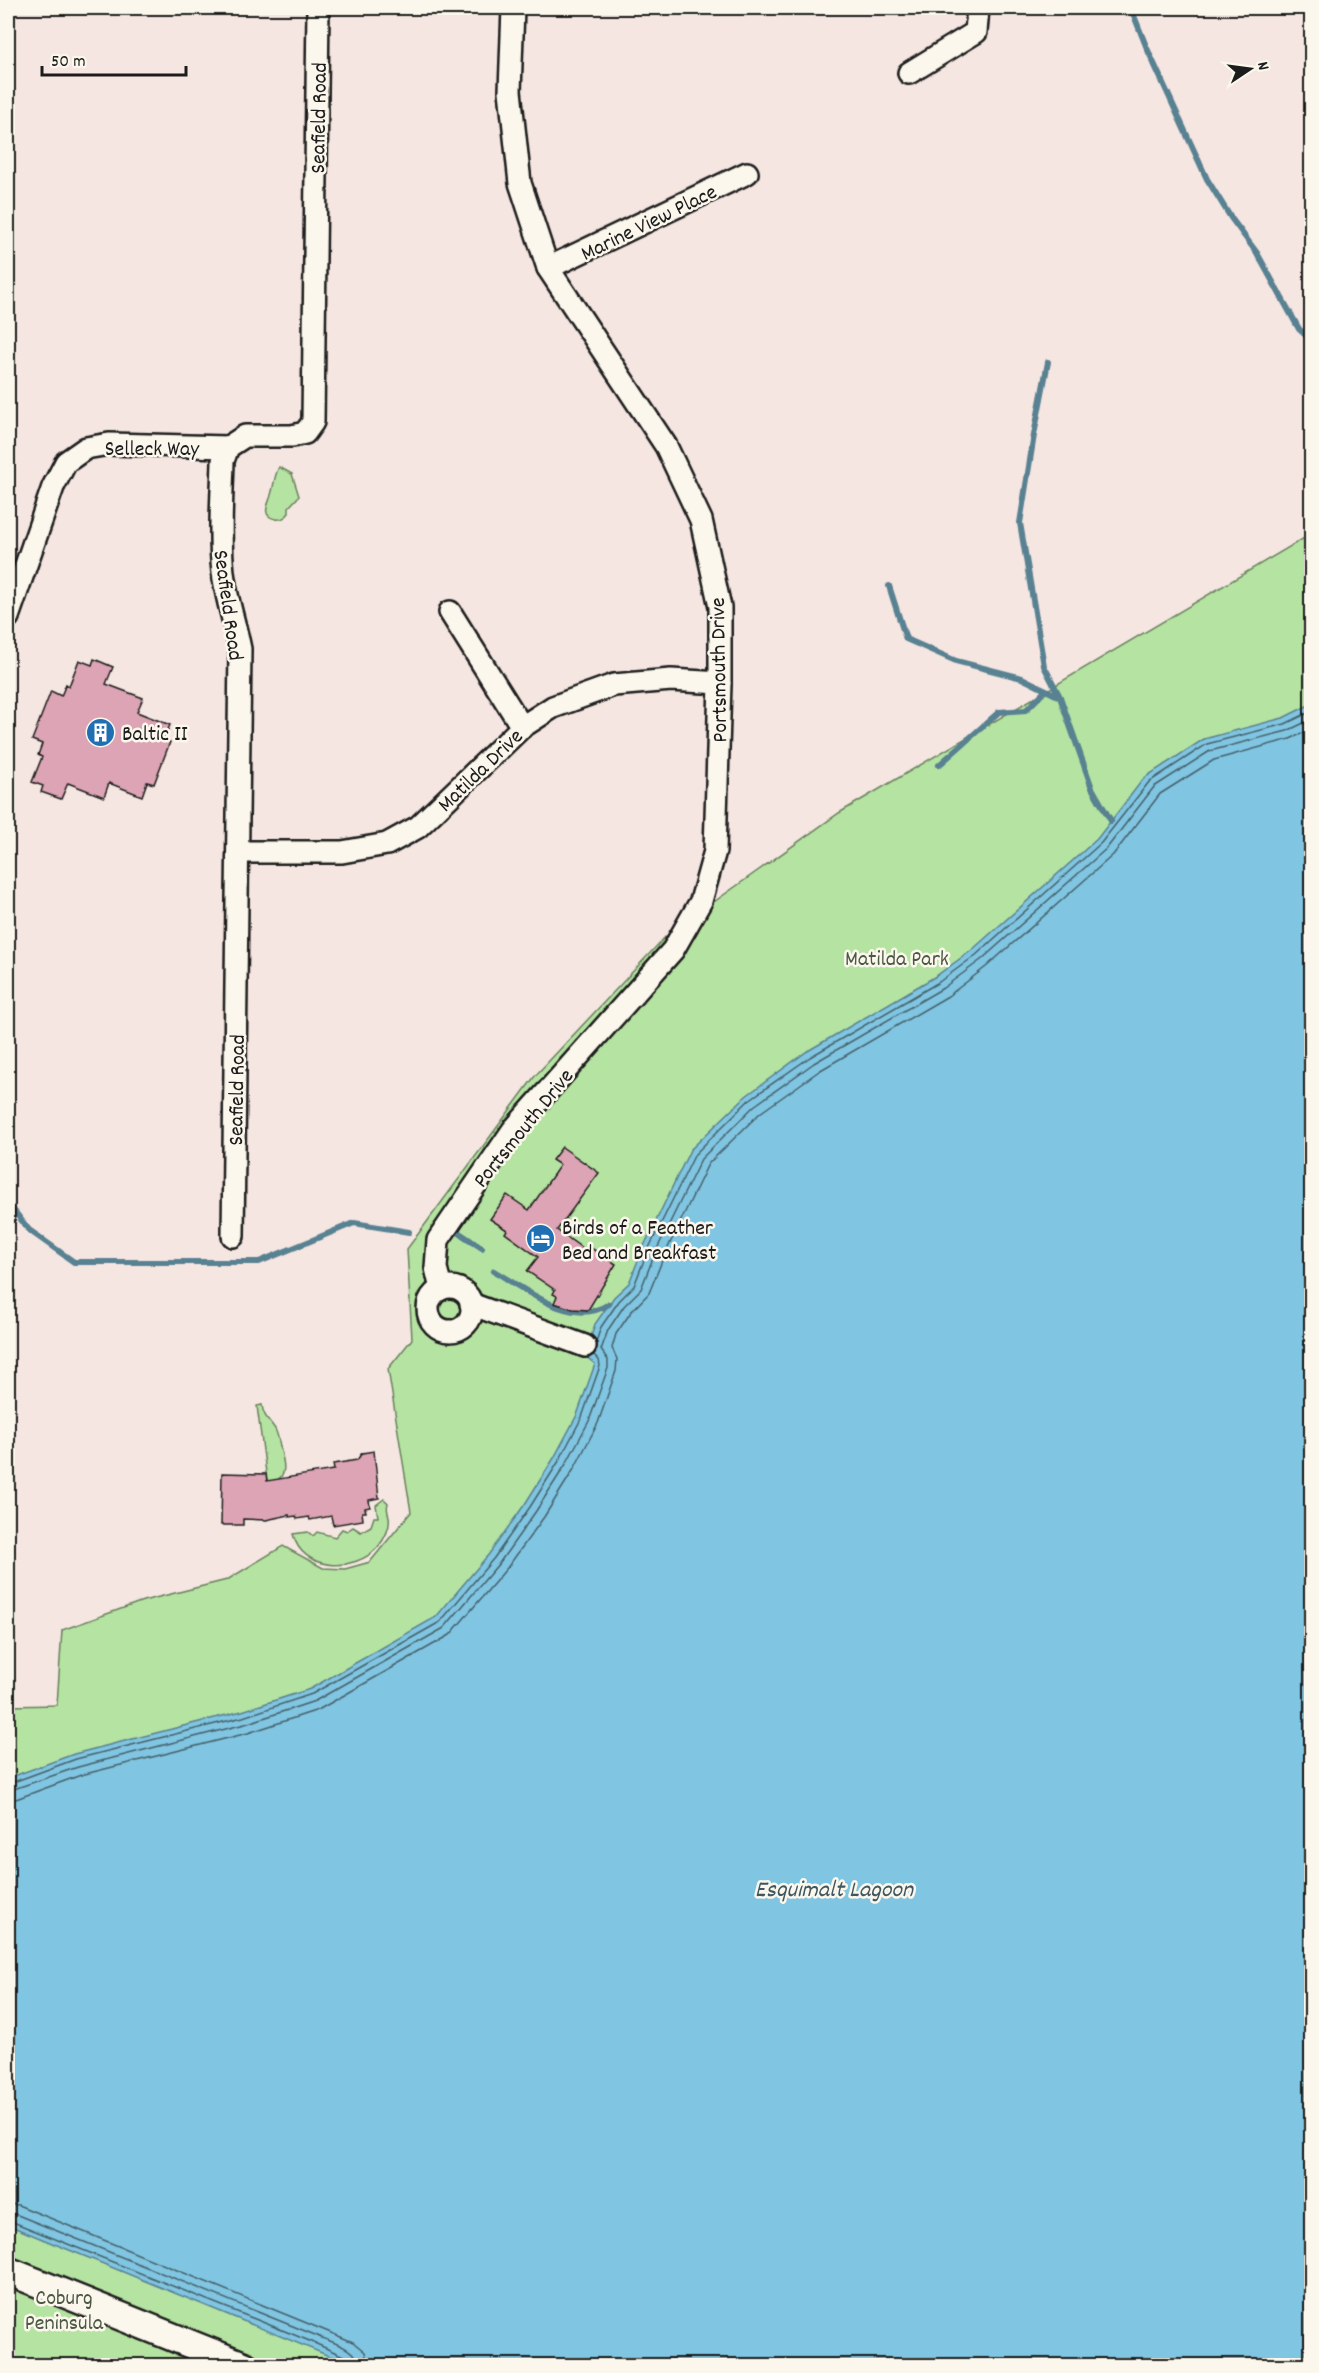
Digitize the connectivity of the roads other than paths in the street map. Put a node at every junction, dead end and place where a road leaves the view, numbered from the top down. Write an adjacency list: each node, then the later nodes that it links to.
1 (318, 8): 7 (street, Seafield Road)
2 (513, 8): 6 (street, Portsmouth Drive)
3 (978, 8): 4 (street)
4 (909, 74)
5 (747, 173): 6 (street, Marine View Place)
6 (548, 268): 10 (street, Portsmouth Drive)
7 (228, 447): 9 (street, Selleck Way); 12 (street, Seafield Road)
8 (450, 612): 11 (street)
9 (8, 617)
10 (720, 683): 11 (street, Matilda Drive); 14 (street, Portsmouth Drive)
11 (522, 726): 12 (street, Matilda Drive)
12 (239, 852): 13 (street, Seafield Road)
13 (233, 1236)
14 (441, 1289): 15 (street); 15 (street)
15 (471, 1304): 16 (street)
16 (585, 1346)
17 (8, 2271): 18 (street)
18 (245, 2366)

